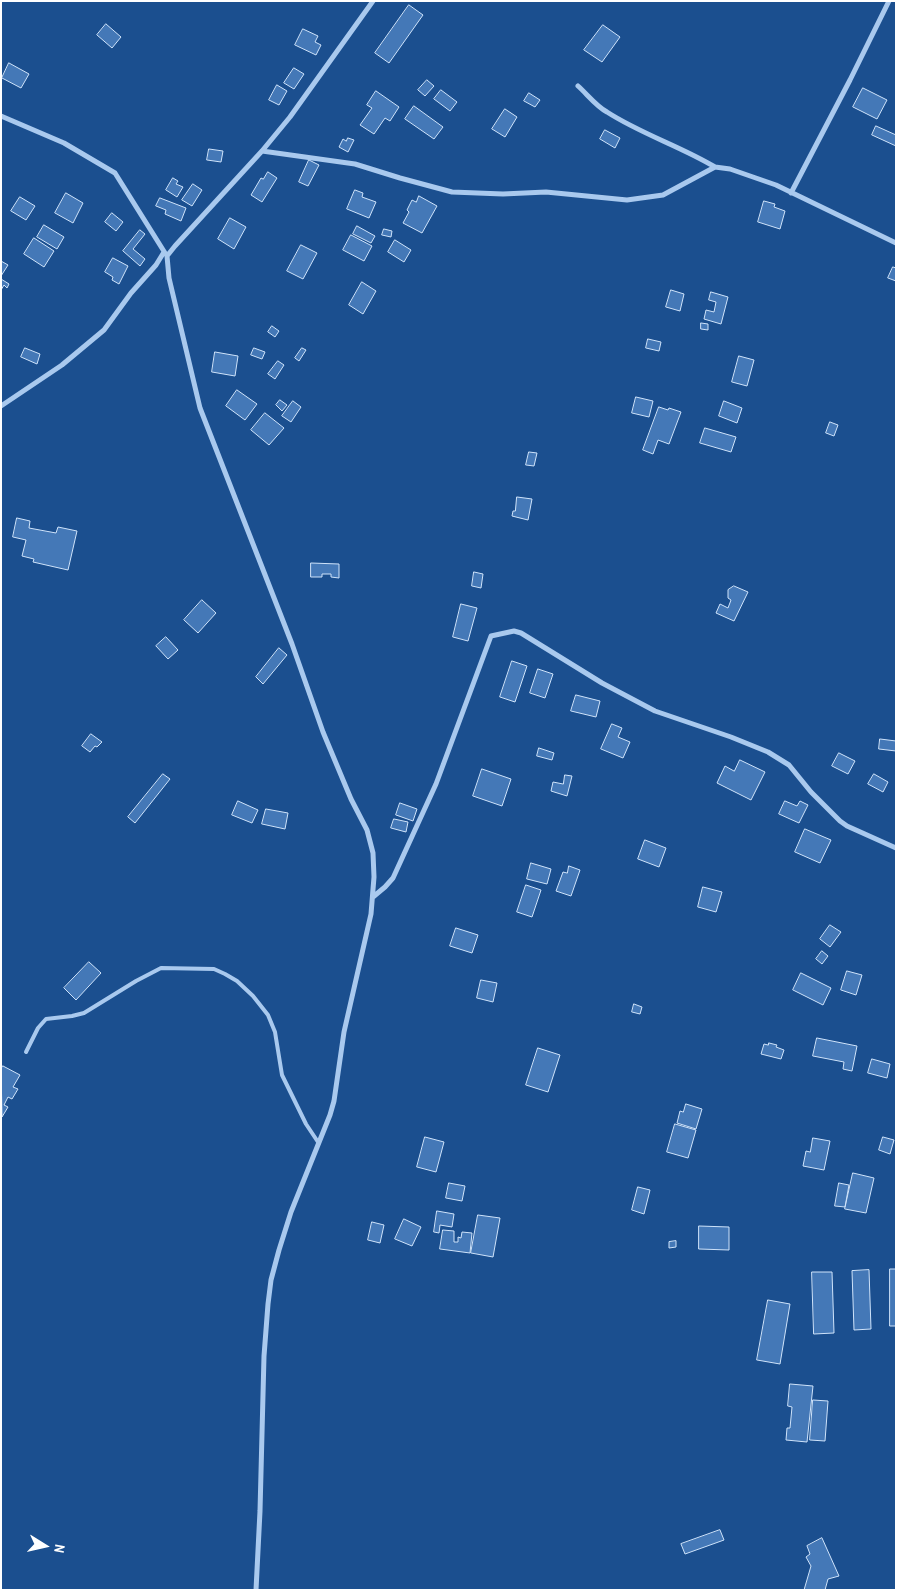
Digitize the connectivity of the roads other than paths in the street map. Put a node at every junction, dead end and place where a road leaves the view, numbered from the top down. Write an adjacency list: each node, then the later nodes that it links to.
1 (373, 1): 5 (street)
2 (889, 1): 7 (street)
3 (578, 86): 6 (street)
4 (1, 116): 9 (street)
5 (262, 150): 6 (street); 9 (street)
6 (715, 167): 7 (street)
7 (791, 193): 8 (street)
8 (896, 243)
9 (166, 254): 10 (street); 12 (street)
10 (1, 406)
11 (896, 848): 12 (street)
12 (373, 897): 14 (street)
13 (26, 1052): 14 (lane)
14 (318, 1142): 15 (street)
15 (256, 1590)

